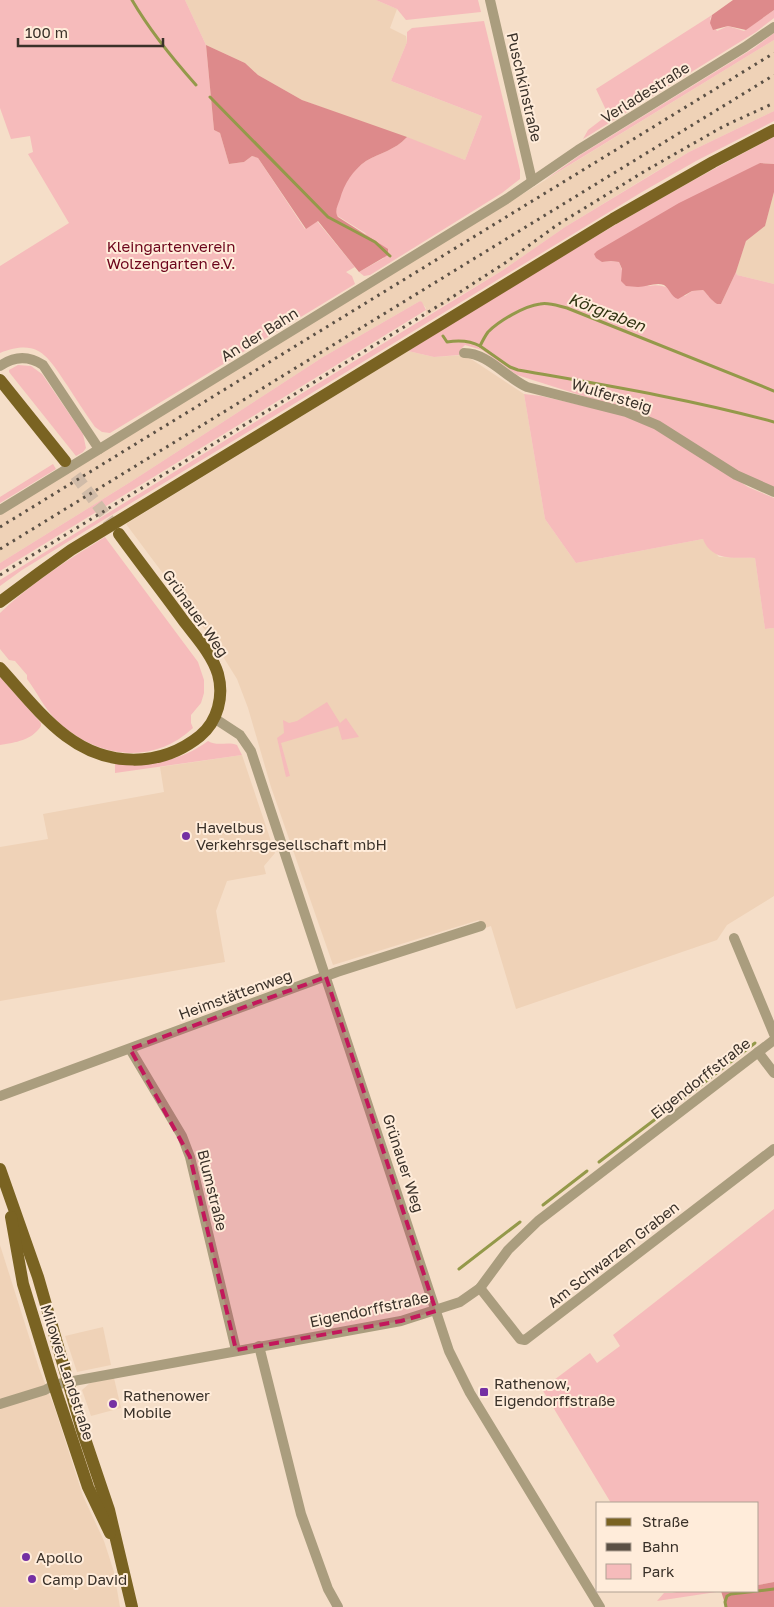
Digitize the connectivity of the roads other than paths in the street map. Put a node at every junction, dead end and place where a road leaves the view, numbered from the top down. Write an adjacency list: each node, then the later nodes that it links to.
1 (490, 0): 4 (street, Puschkinstraße)
2 (774, 27): 4 (street, Verladestraße)
3 (774, 130): 13 (main road)
4 (532, 181): 8 (street, An der Bahn)
5 (464, 353): 10 (street, Wulfersteig)
6 (0, 366): 8 (street)
7 (0, 380): 9 (main road)
8 (99, 449): 11 (street, An der Bahn)
9 (65, 462)
10 (774, 492)
11 (0, 510)
12 (119, 534): 17 (main road, Grünauer Weg)
13 (0, 602)
14 (0, 656): 16 (main road, Grünauer Weg)
15 (0, 668): 16 (main road, Grünauer Weg)
16 (40, 712): 17 (main road, Grünauer Weg)
17 (214, 718): 20 (street, Grünauer Weg)
18 (481, 926): 20 (street, Heimstättenweg)
19 (734, 938): 21 (street)
20 (326, 977): 23 (street, Heimstättenweg); 31 (street, Grünauer Weg)
21 (774, 1034)
22 (774, 1040): 24 (street, Eigendorffstraße)
23 (130, 1048): 26 (street, Heimstättenweg); 33 (street, Blumstraße)
24 (758, 1052): 25 (street); 30 (street, Eigendorffstraße)
25 (774, 1073)
26 (0, 1096)
27 (774, 1148): 30 (street, Am Schwarzen Graben)
28 (0, 1169): 29 (main road, Milower Landstraße)
29 (6, 1189): 34 (main road, Milower Landstraße); 35 (main road, Milower Landstraße)
30 (480, 1288): 31 (street, Eigendorffstraße)
31 (436, 1310): 32 (street, Eigendorffstraße); 40 (street, Grünauer Weg)
32 (259, 1346): 33 (street, Eigendorffstraße); 39 (street)
33 (236, 1350): 34 (street, Eigendorffstraße)
34 (68, 1382): 35 (street, Eigendorffstraße); 37 (main road, Milower Landstraße)
35 (54, 1385): 36 (street, Eigendorffstraße); 37 (main road, Milower Landstraße)
36 (0, 1404)
37 (121, 1558): 38 (main road, Milower Landstraße)
38 (132, 1607)
39 (338, 1607)
40 (600, 1607)

